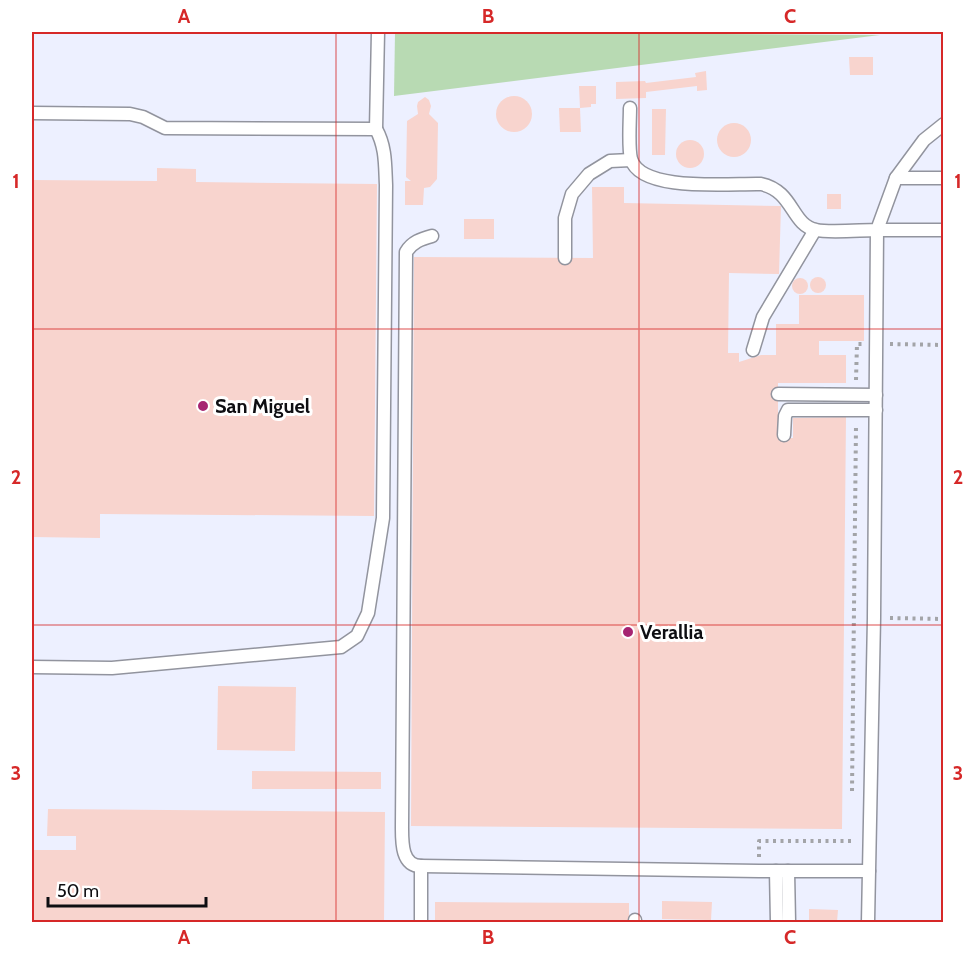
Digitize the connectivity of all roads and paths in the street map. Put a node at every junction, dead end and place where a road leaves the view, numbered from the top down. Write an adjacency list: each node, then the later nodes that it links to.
1 (378, 32): 5 (lane)
2 (630, 108): 6 (lane)
3 (32, 113): 5 (lane)
4 (944, 124): 7 (lane)
5 (376, 129): 26 (lane)
6 (631, 160): 9 (lane); 13 (lane)
7 (896, 178): 8 (lane); 10 (lane)
8 (944, 178)
9 (815, 230): 10 (lane); 16 (lane)
10 (877, 230): 11 (lane); 14 (lane)
11 (944, 230)
12 (432, 236): 29 (lane)
13 (565, 258)
14 (877, 344): 15 (path); 18 (path); 19 (lane)
15 (944, 345)
16 (753, 350)
17 (778, 394): 18 (lane)
18 (856, 394): 19 (lane)
19 (876, 394): 21 (lane)
20 (856, 410): 21 (lane); 22 (lane); 23 (path)
21 (876, 410): 24 (lane)
22 (784, 435)
23 (854, 618): 24 (path); 27 (path)
24 (874, 618): 25 (path); 32 (lane)
25 (944, 619)
26 (32, 667)
27 (852, 800)
28 (852, 831): 30 (path)
29 (421, 866): 30 (lane); 33 (lane)
30 (759, 871): 31 (lane)
31 (782, 871): 32 (lane); 34 (lane); 35 (lane)
32 (869, 871): 36 (lane)
33 (421, 922)
34 (777, 922)
35 (789, 922)
36 (868, 922)

